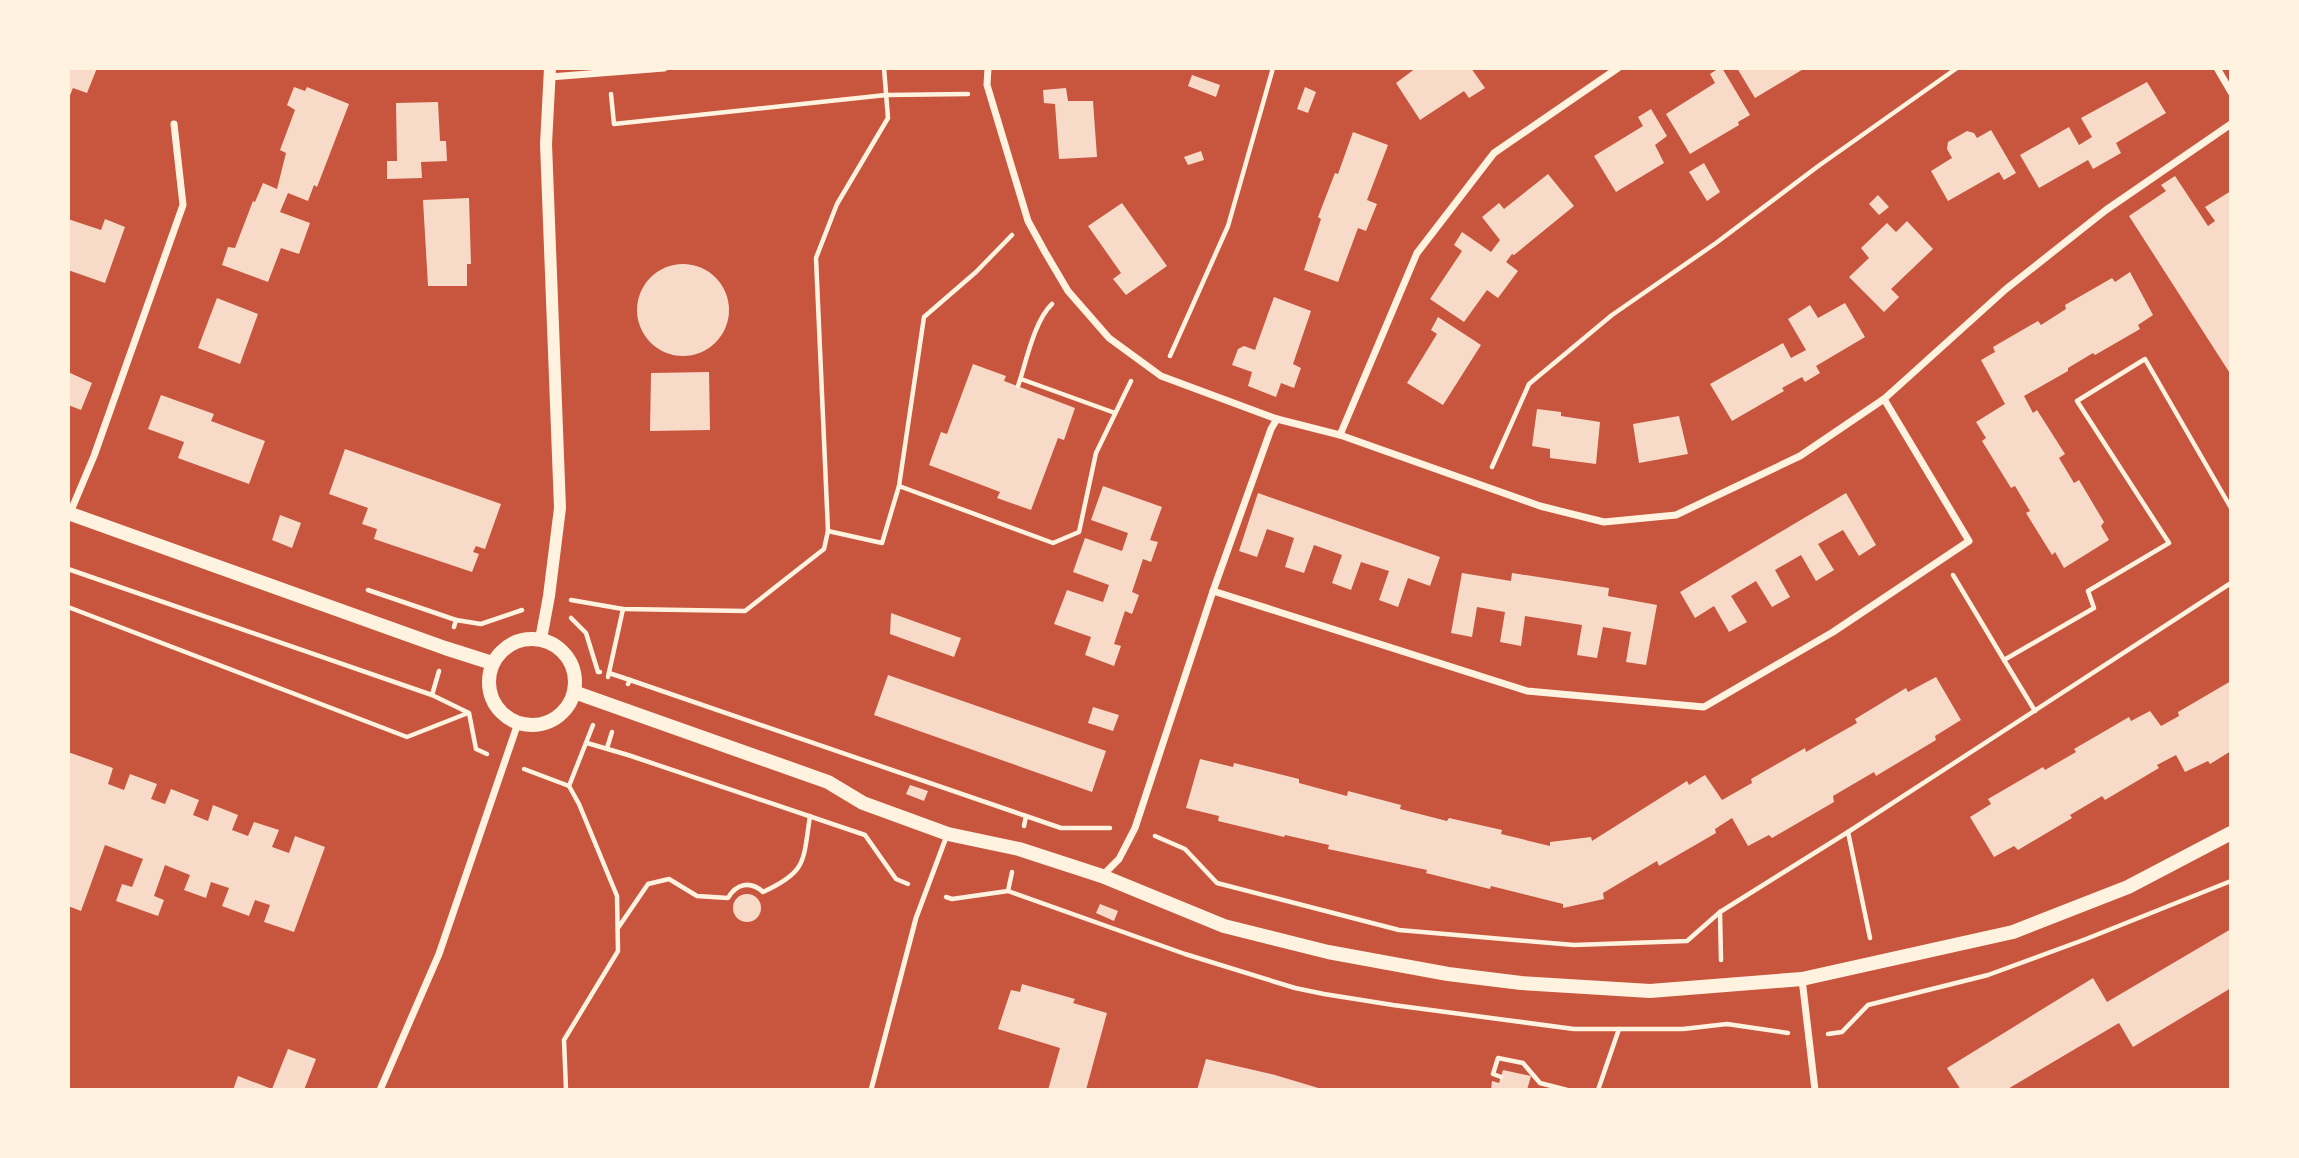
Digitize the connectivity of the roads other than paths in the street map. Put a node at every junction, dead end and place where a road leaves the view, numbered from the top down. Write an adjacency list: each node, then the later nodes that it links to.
1 (664, 68): 5 (street)
2 (988, 68): 10 (street)
3 (1618, 68): 11 (street)
4 (2217, 68): 6 (street)
5 (550, 73): 14 (street)
6 (2231, 92)
7 (174, 124): 12 (street)
8 (2231, 124): 9 (street)
9 (1884, 399): 11 (street); 13 (street)
10 (1277, 419): 11 (street); 13 (street)
11 (1340, 435)
12 (69, 513): 15 (main road)
13 (1213, 591): 20 (street)
14 (541, 639): 15 (main road); 16 (main road)
15 (492, 663): 17 (main road)
16 (574, 692): 17 (main road); 19 (main road)
17 (518, 723): 22 (street)
18 (2231, 833): 21 (main road)
19 (948, 834): 20 (main road); 23 (lane)
20 (1102, 876): 21 (main road)
21 (1802, 979): 24 (street)
22 (380, 1090)
23 (871, 1090)
24 (1815, 1090)

